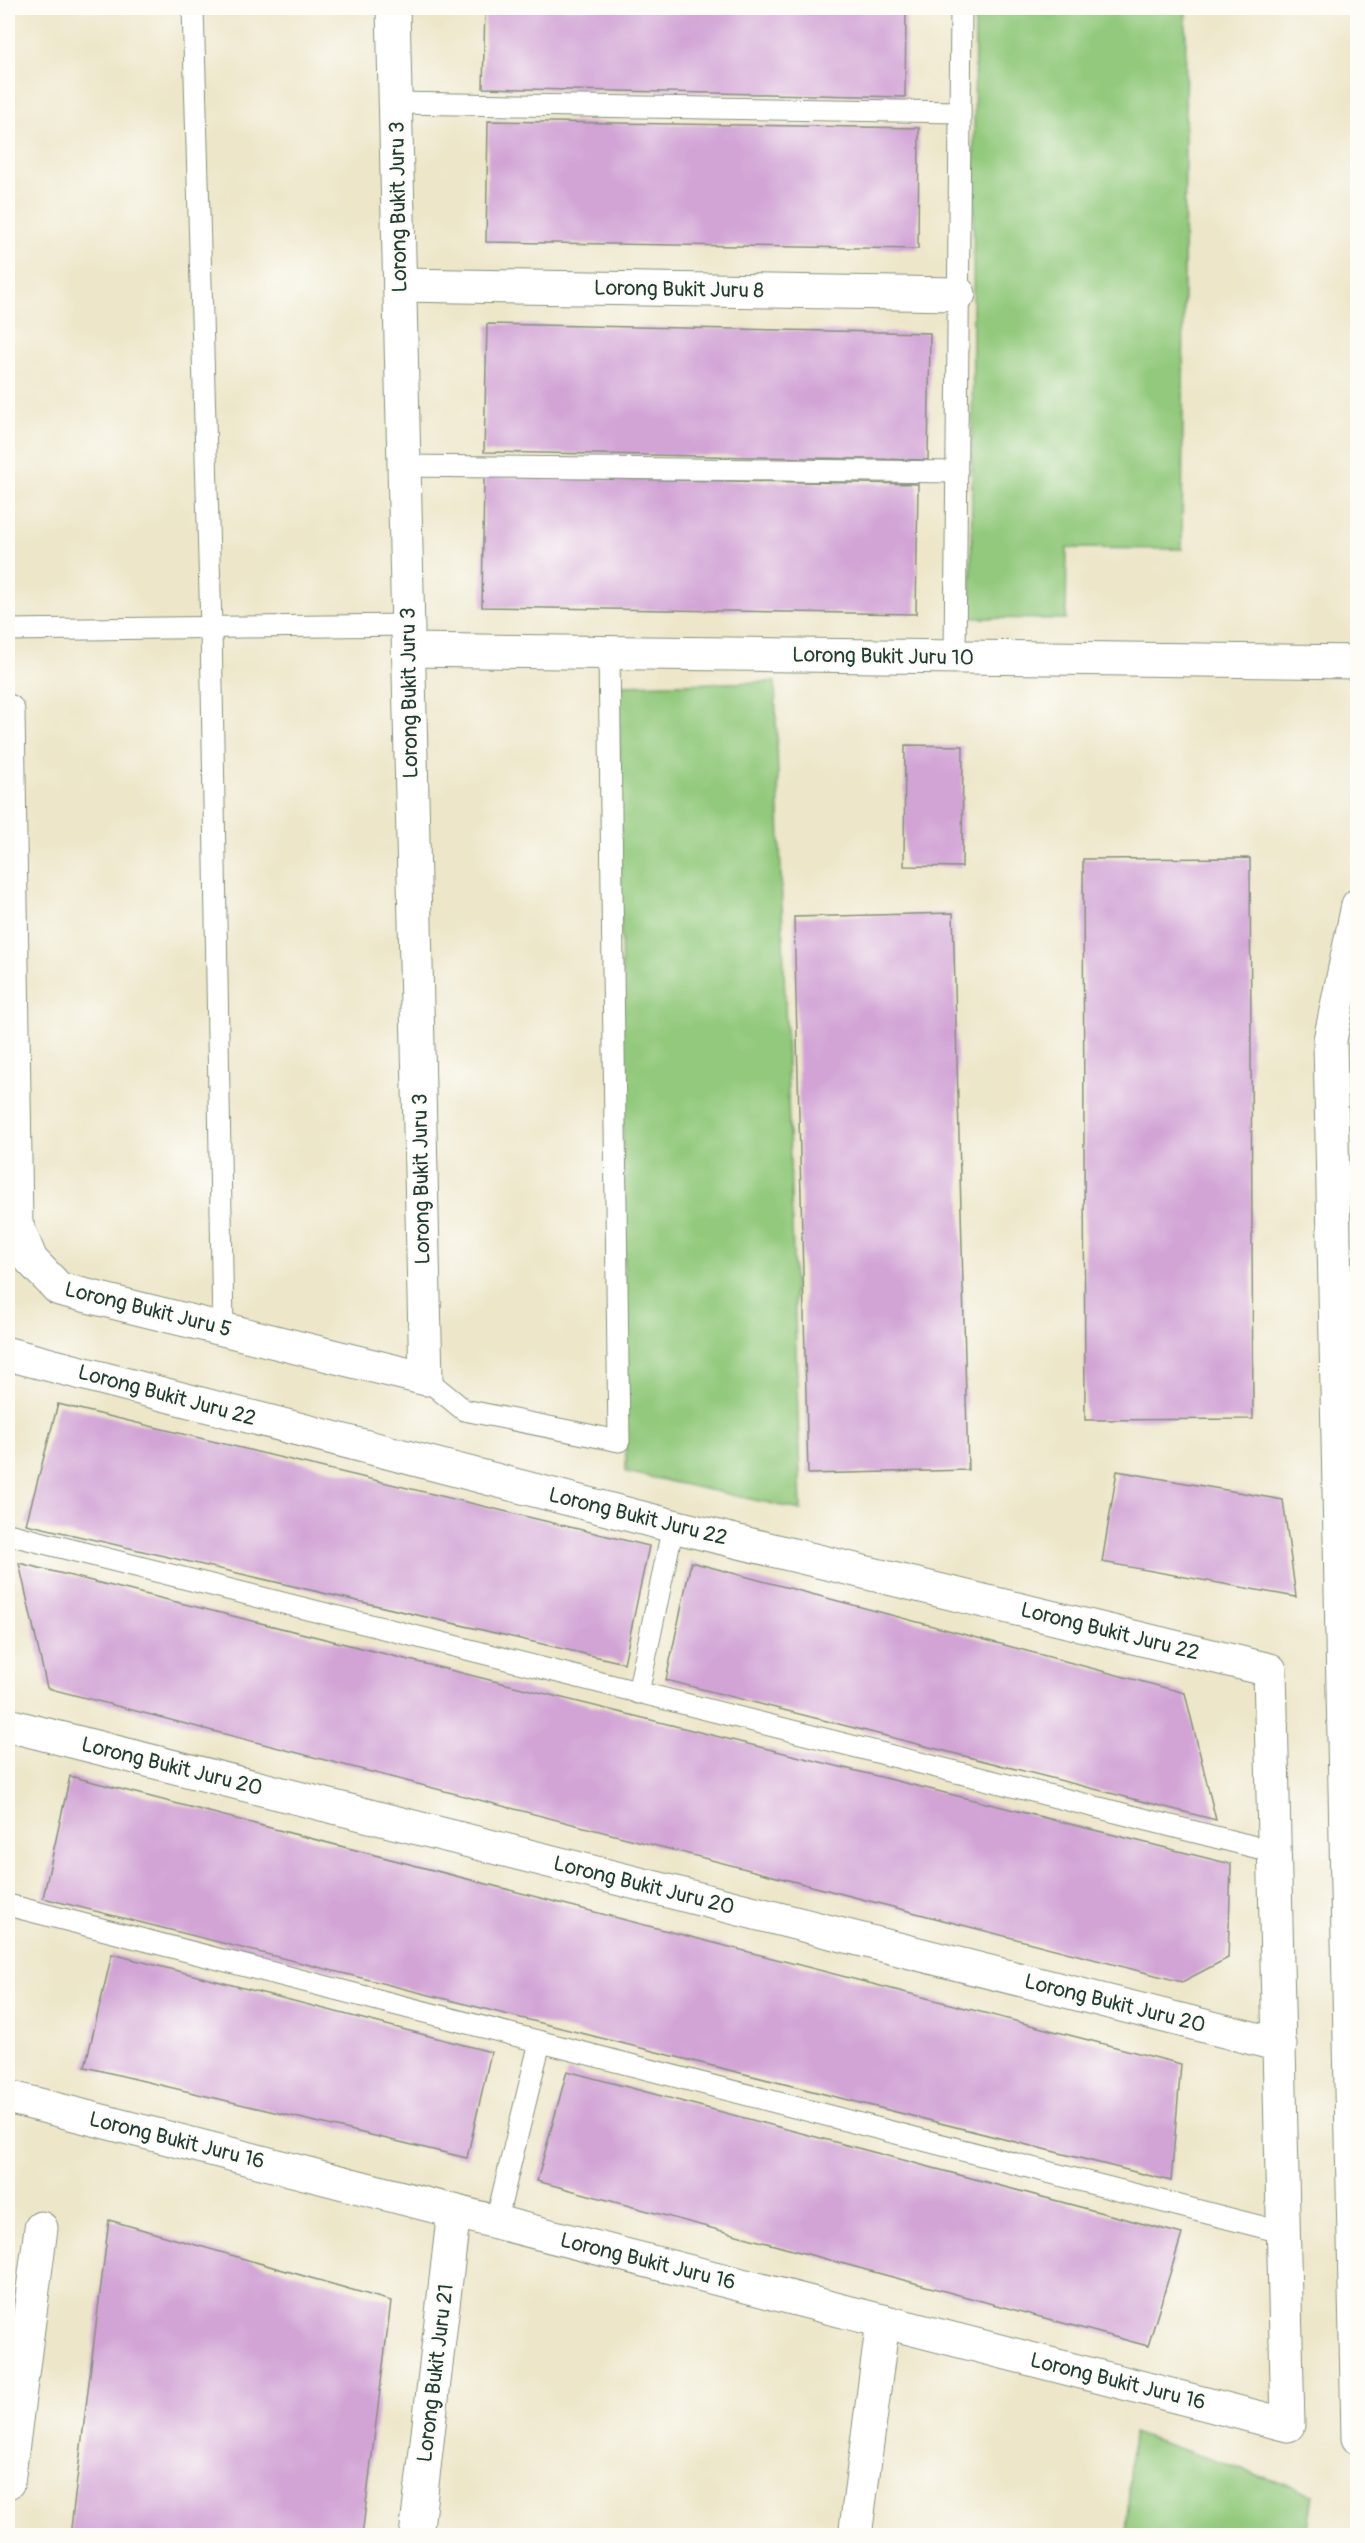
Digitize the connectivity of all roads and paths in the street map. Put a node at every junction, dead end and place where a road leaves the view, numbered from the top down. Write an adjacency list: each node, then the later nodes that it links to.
1 (193, 8): 10 (lane)
2 (393, 8): 4 (street, Lorong Bukit Juru 3)
3 (961, 8): 5 (lane)
4 (395, 102): 5 (lane); 6 (street, Lorong Bukit Juru 3)
5 (960, 112): 7 (lane)
6 (399, 285): 7 (street, Lorong Bukit Juru 8); 8 (street, Lorong Bukit Juru 3)
7 (959, 294): 9 (lane)
8 (404, 466): 9 (lane); 12 (street, Lorong Bukit Juru 3)
9 (957, 472): 14 (lane)
10 (211, 627): 11 (lane); 12 (lane); 18 (lane)
11 (8, 630)
12 (408, 637): 13 (street, Lorong Bukit Juru 10); 20 (street, Lorong Bukit Juru 3)
13 (609, 652): 14 (street, Lorong Bukit Juru 10); 20 (lane)
14 (955, 657): 15 (street, Lorong Bukit Juru 10)
15 (1358, 662)
16 (8, 711): 18 (street, Lorong Bukit Juru 5)
17 (1358, 905): 35 (street)
18 (224, 1329): 20 (street, Lorong Bukit Juru 5)
19 (8, 1354): 21 (street, Lorong Bukit Juru 22)
20 (426, 1379)
21 (673, 1526): 23 (lane); 25 (street, Lorong Bukit Juru 22)
22 (8, 1534): 23 (lane)
23 (638, 1693): 25 (lane)
24 (8, 1725): 28 (street, Lorong Bukit Juru 20)
25 (1275, 1852): 28 (street)
26 (8, 1905): 27 (lane)
27 (540, 2042): 31 (lane); 33 (lane)
28 (1280, 2045): 33 (street)
29 (8, 2097): 30 (street, Lorong Bukit Juru 16)
30 (454, 2211): 31 (street, Lorong Bukit Juru 16); 37 (street, Lorong Bukit Juru 21)
31 (496, 2222): 34 (street, Lorong Bukit Juru 16)
32 (41, 2228): 36 (street)
33 (1285, 2233): 34 (street, Lorong Bukit Juru 16)
34 (883, 2321): 38 (street)
35 (1358, 2438)
36 (8, 2482)
37 (416, 2535)
38 (855, 2535)

